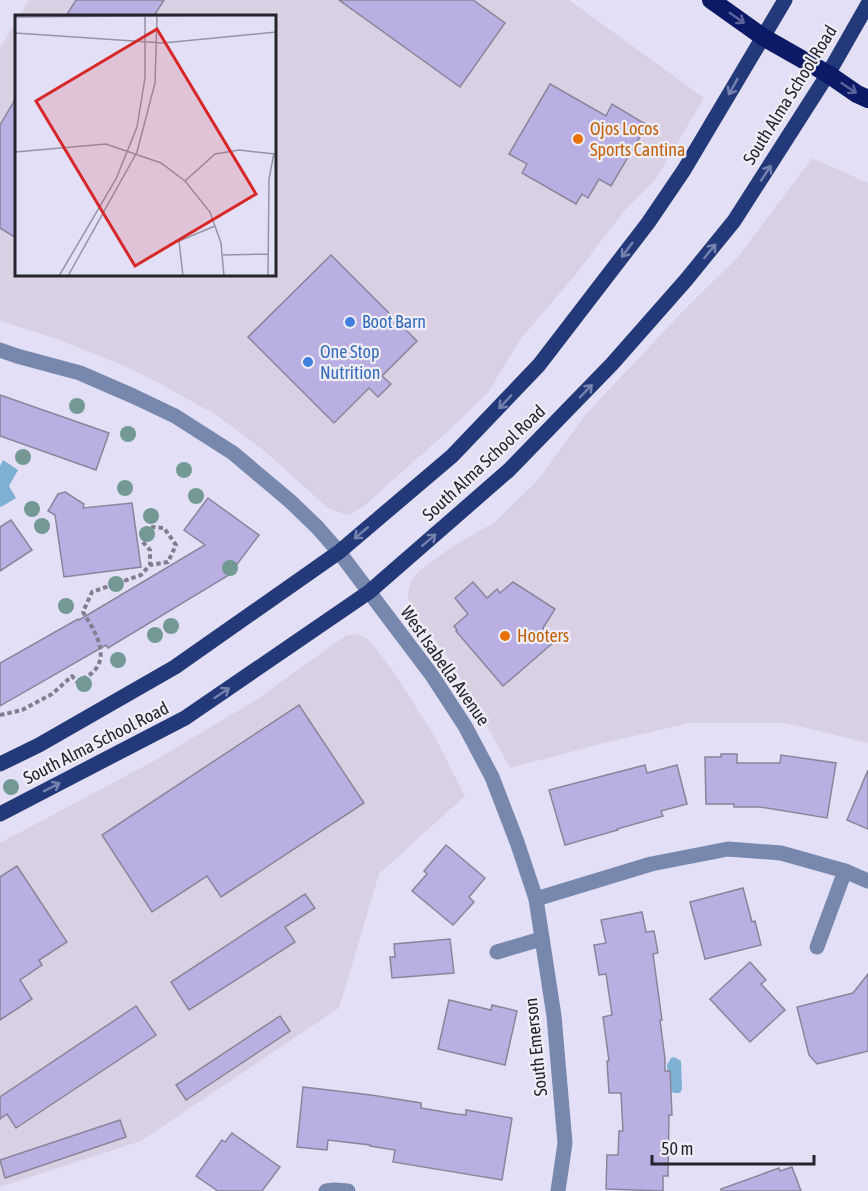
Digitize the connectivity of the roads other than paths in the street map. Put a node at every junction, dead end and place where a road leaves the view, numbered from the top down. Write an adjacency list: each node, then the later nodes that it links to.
1 (711, 0): 4 (highway, one-way to 4)
2 (785, 0): 4 (main road, South Alma School Road)
3 (866, 8): 5 (main road, South Alma School Road)
4 (763, 37): 5 (highway); 8 (main road, South Alma School Road, one-way to 8)
5 (828, 74): 6 (highway, one-way to 6); 9 (main road, South Alma School Road, one-way to 5)
6 (868, 99)
7 (0, 350): 8 (street, West Isabella Avenue)
8 (339, 552): 9 (street, West Isabella Avenue); 10 (main road, South Alma School Road)
9 (369, 592): 11 (main road, South Alma School Road, one-way to 9); 14 (street, West Isabella Avenue)
10 (0, 764)
11 (0, 814)
12 (845, 871): 13 (street); 14 (street); 16 (street)
13 (868, 881)
14 (536, 899): 15 (street, South Emerson)
15 (541, 939): 17 (street); 20 (street, South Emerson)
16 (817, 947)
17 (497, 952)
18 (326, 1191): 19 (street)
19 (348, 1191)
20 (558, 1191)

